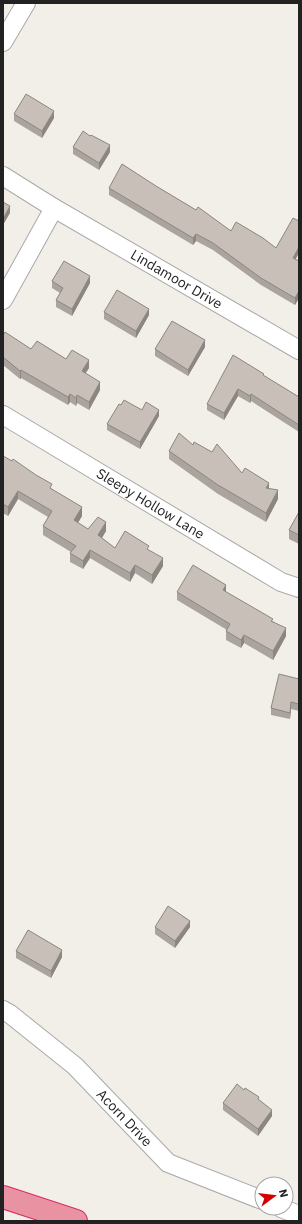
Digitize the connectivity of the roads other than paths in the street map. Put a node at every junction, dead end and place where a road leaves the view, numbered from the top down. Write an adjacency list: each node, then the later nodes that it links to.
1 (26, 3): 2 (street)
2 (3, 42)
3 (3, 176): 4 (street, Lindamoor Drive)
4 (54, 208): 5 (street); 6 (street, Lindamoor Drive)
5 (3, 300)
6 (299, 350)
7 (3, 415): 8 (street, Sleepy Hollow Lane)
8 (299, 588)
9 (3, 1010): 10 (street, Acorn Drive)
10 (254, 1197)
11 (3, 1198): 12 (highway)
12 (76, 1221)

